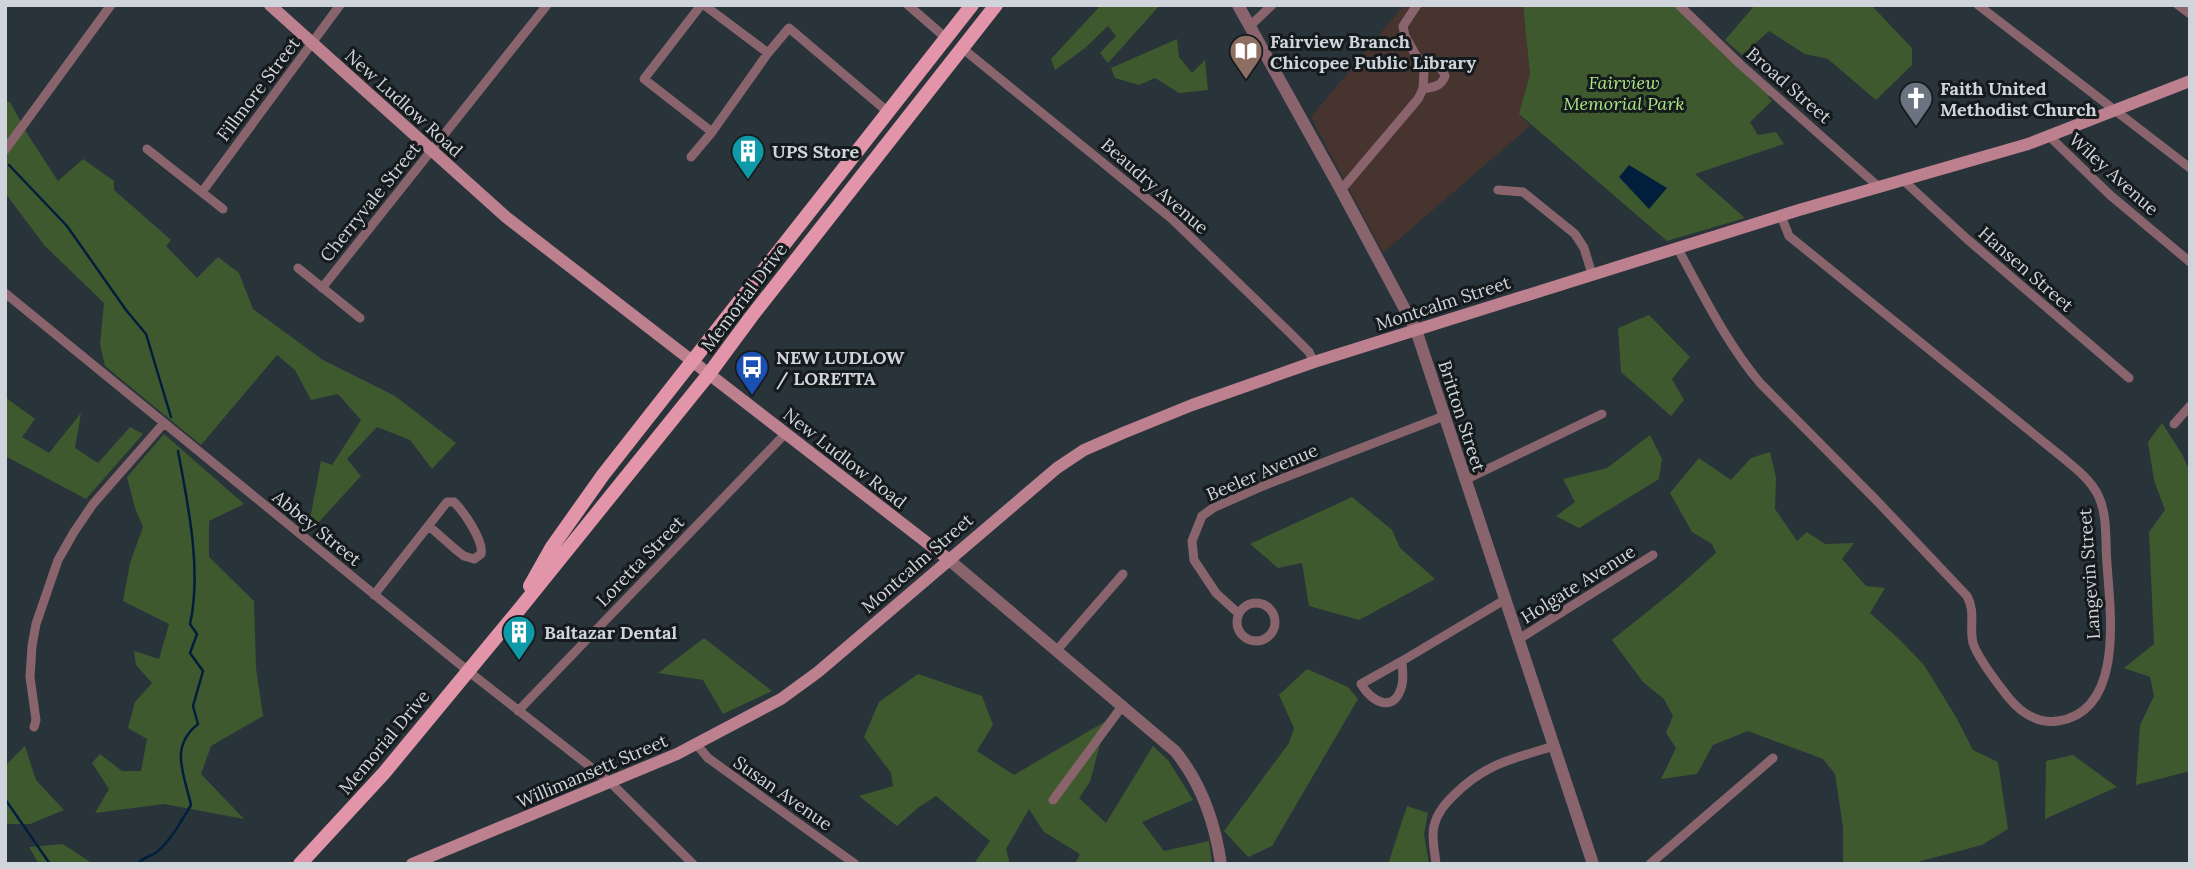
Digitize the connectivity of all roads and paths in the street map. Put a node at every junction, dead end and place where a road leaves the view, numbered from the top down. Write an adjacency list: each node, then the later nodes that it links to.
1 (111, 5): 29 (street)
2 (270, 5): 18 (main road, New Ludlow Road)
3 (340, 5): 18 (street, Fillmore Street)
4 (547, 5): 30 (street, Cherryvale Street)
5 (703, 5): 20 (street); 26 (street)
6 (908, 5): 17 (street)
7 (972, 5): 17 (main road, Memorial Drive)
8 (996, 5): 19 (main road, Memorial Drive)
9 (1238, 5): 16 (street, Britton Street)
10 (1272, 5): 16 (street)
11 (1417, 5): 21 (street)
12 (1679, 5): 34 (street, Broad Street)
13 (1978, 5): 24 (street)
14 (2178, 5): 15 (street)
15 (2190, 14)
16 (1251, 25): 35 (street, Britton Street)
17 (946, 38): 25 (main road, Memorial Drive)
18 (312, 43): 30 (main road, New Ludlow Road); 37 (street, Fillmore Street)
19 (962, 48): 49 (street, Beaudry Avenue); 50 (main road, Memorial Drive)
20 (768, 53): 25 (street); 26 (street)
21 (1418, 59): 23 (street); 23 (street)
22 (2190, 81): 24 (main road, Montcalm Street)
23 (1423, 89): 35 (street)
24 (2116, 111): 27 (main road, Montcalm Street); 32 (street)
25 (888, 112): 48 (main road, Memorial Drive)
26 (712, 132): 31 (street)
27 (2049, 136): 33 (main road, Montcalm Street); 41 (street, Wiley Avenue)
28 (147, 149): 37 (street)
29 (5, 150)
30 (431, 151): 44 (street, Cherryvale Street); 48 (main road, New Ludlow Road)
31 (691, 157)
32 (2190, 168)
33 (1904, 181): 34 (main road, Montcalm Street); 51 (street, Hansen Street)
34 (1880, 188): 39 (main road, Montcalm Street)
35 (1341, 190): 47 (street, Britton Street)
36 (1498, 190): 43 (street)
37 (202, 192): 38 (street)
38 (223, 209)
39 (1781, 216): 40 (main road, Montcalm Street); 40 (street, Langevin Street)
40 (1678, 249): 43 (main road, Montcalm Street)
41 (2190, 262)
42 (298, 268): 44 (street)
43 (1592, 274): 47 (main road, Montcalm Street)
44 (322, 288): 46 (street)
45 (5, 293): 55 (street, Abbey Street)
46 (360, 318)
47 (1416, 330): 49 (main road, Montcalm Street); 54 (street, Britton Street)
48 (694, 361): 50 (main road, New Ludlow Road); 65 (main road, Memorial Drive)
49 (1314, 362): 61 (main road, Montcalm Street)
50 (709, 374): 57 (main road, New Ludlow Road); 65 (main road, Memorial Drive)
51 (2129, 378)
52 (2190, 406): 56 (street)
53 (1602, 414): 58 (street)
54 (1444, 416): 58 (street, Britton Street); 66 (street, Beeler Avenue)
55 (164, 423): 63 (street, Abbey Street); 74 (street)
56 (2174, 424)
57 (785, 434): 61 (main road, New Ludlow Road); 73 (street, Loretta Street)
58 (1465, 480): 64 (street, Britton Street)
59 (429, 526): 59 (street); 63 (street)
60 (1653, 555): 67 (street, Holgate Avenue)
61 (948, 559): 68 (street, New Ludlow Road); 71 (main road, Montcalm Street)
62 (1122, 575): 68 (street)
63 (374, 595): 70 (street, Abbey Street)
64 (1506, 599): 67 (street, Britton Street); 69 (street)
65 (519, 610): 70 (main road, Memorial Drive)
66 (1239, 614): 66 (street, Beeler Avenue)
67 (1519, 639): 76 (street, Britton Street)
68 (1057, 650): 72 (street, New Ludlow Road)
69 (1402, 661): 69 (street)
70 (468, 671): 73 (street, Abbey Street); 81 (main road, Memorial Drive)
71 (781, 699): 75 (main road, Willimansett Street)
72 (1123, 705): 79 (street); 84 (street, New Ludlow Road)
73 (518, 711): 78 (street, Abbey Street)
74 (34, 727)
75 (697, 745): 78 (main road, Willimansett Street); 83 (street, Susan Avenue)
76 (1554, 746): 85 (street); 86 (street, Britton Street)
77 (1773, 758): 87 (street)
78 (611, 783): 80 (main road, Willimansett Street); 82 (street, Abbey Street)
79 (1053, 800)
80 (420, 862)
81 (300, 864)
82 (693, 864)
83 (855, 864)
84 (1221, 864)
85 (1436, 864)
86 (1593, 864)
87 (1650, 864)

